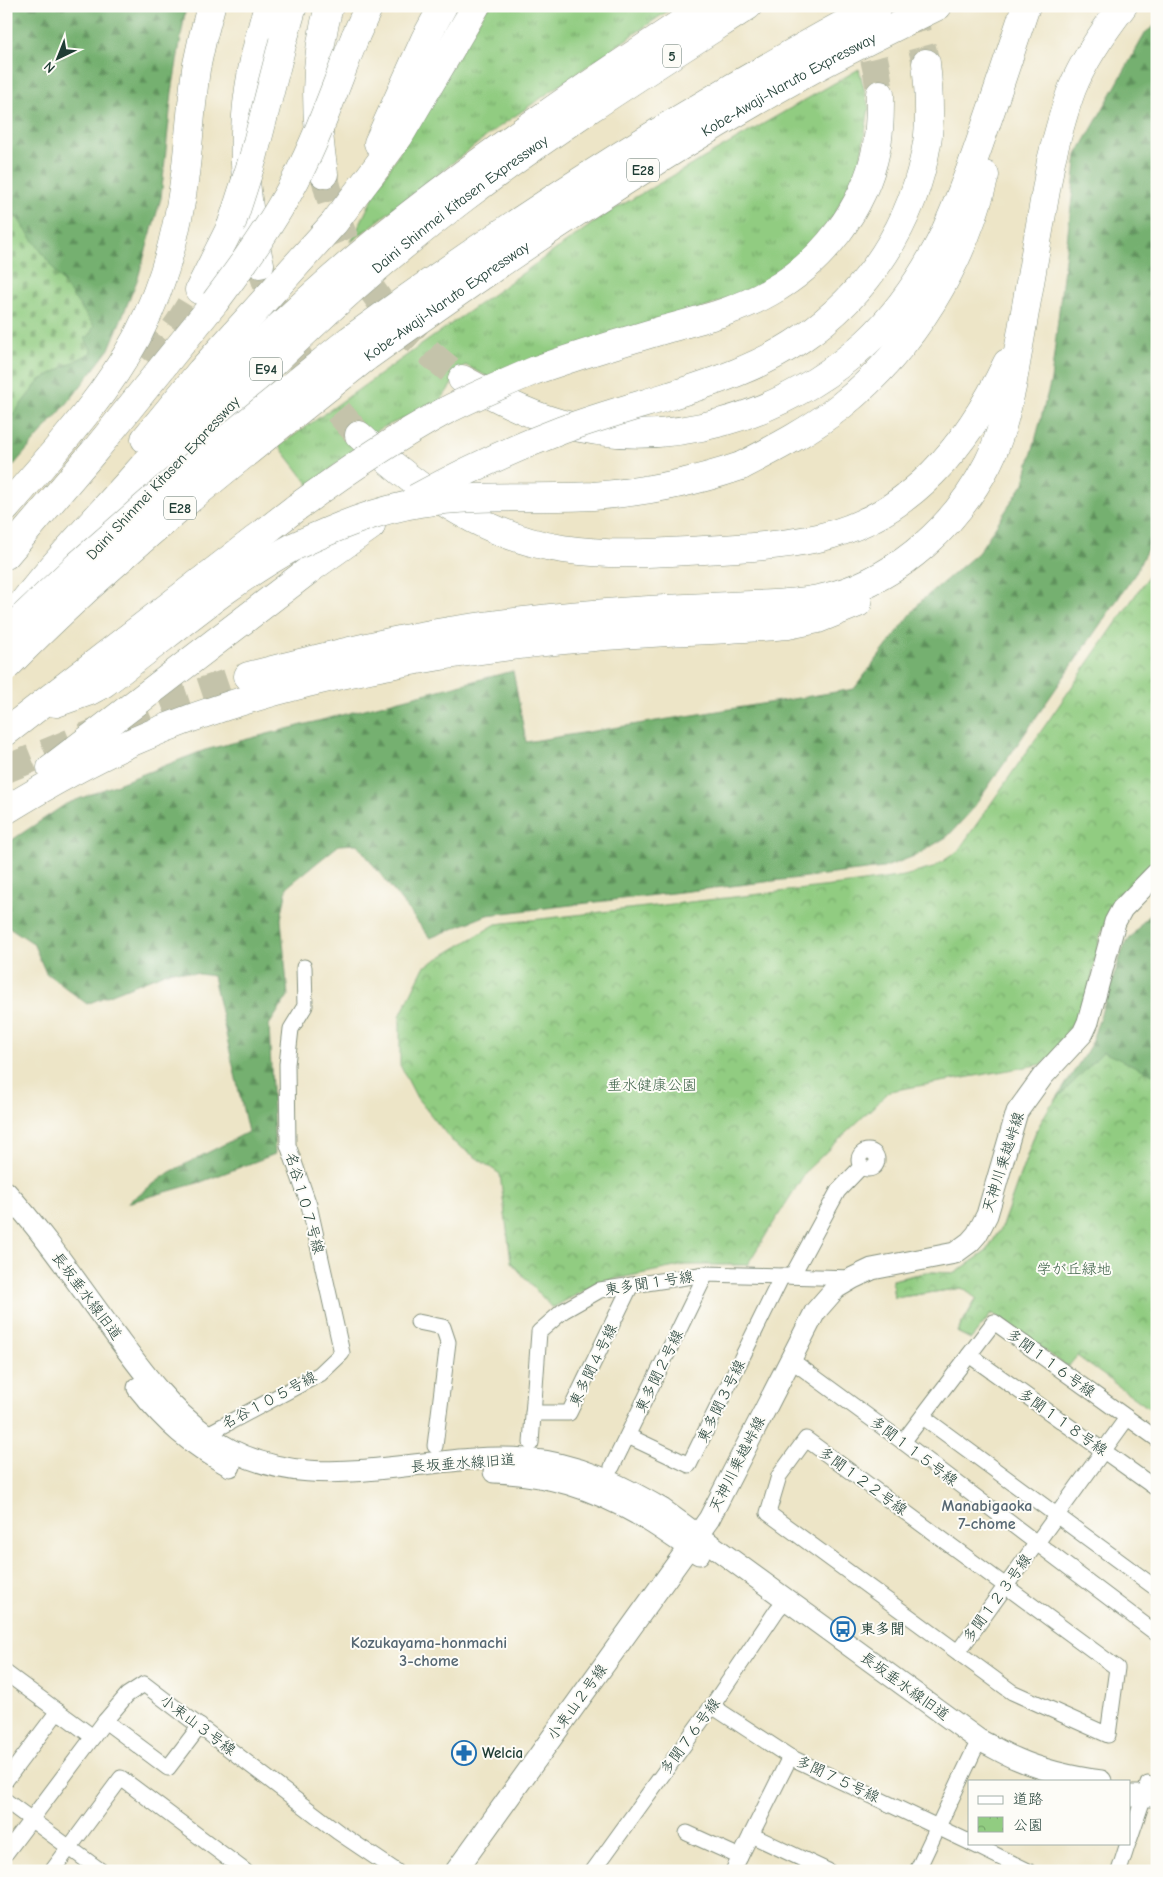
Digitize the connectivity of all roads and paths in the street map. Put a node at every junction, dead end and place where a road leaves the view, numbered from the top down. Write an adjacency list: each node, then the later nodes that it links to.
1 (211, 6): 26 (highway)
2 (268, 6): 19 (highway)
3 (293, 6): 20 (highway, bridge)
4 (329, 6): 17 (highway)
5 (368, 6): 20 (highway, bridge)
6 (443, 6): 18 (highway)
7 (476, 6): 18 (highway)
8 (708, 6): 16 (highway, 5)
9 (748, 6): 16 (highway, 5)
10 (878, 6): 22 (highway, Kobe-Awaji-Naruto Expressway / E28)
11 (938, 6): 22 (highway, Kobe-Awaji-Naruto Expressway / E28)
12 (1026, 6): 23 (highway); 32 (highway, bridge)
13 (1123, 6): 21 (highway)
14 (926, 64): 36 (highway, bridge)
15 (880, 94): 32 (highway, bridge)
16 (563, 115): 28 (highway, Daini Shinmei Kitasen Expressway / E94); 31 (highway, Daini Shinmei Kitasen Expressway / E94)
17 (324, 174)
18 (312, 248): 28 (highway)
19 (260, 264)
20 (207, 296): 27 (highway)
21 (1026, 308): 24 (highway); 25 (highway)
22 (356, 350): 30 (highway, Kobe-Awaji-Naruto Expressway / E28, bridge); 33 (highway, Kobe-Awaji-Naruto Expressway / E28, bridge)
23 (462, 379)
24 (1003, 424): 34 (highway); 37 (highway)
25 (359, 435)
26 (6, 508)
27 (10, 551)
28 (24, 602): 29 (highway, Daini Shinmei Kitasen Expressway / E94)
29 (6, 624)
30 (6, 633)
31 (6, 660)
32 (111, 665): 35 (highway)
33 (6, 666)
34 (248, 676)
35 (14, 726)
36 (6, 803)
37 (6, 810)
38 (1157, 873): 45 (street, 天神川乗越峠線)
39 (304, 967): 47 (street, 名谷１０７号線)
40 (861, 1167): 44 (street)
41 (6, 1192): 55 (street, 長坂垂水線旧道)
42 (6, 1212): 55 (street, 長坂垂水線旧道)
43 (706, 1274): 44 (street, 東多聞１号線); 46 (street, 東多聞１号線); 54 (street, 東多聞２号線)
44 (787, 1276): 45 (street, 東多聞１号線); 54 (street, 東多聞３号線)
45 (853, 1278): 50 (street, 天神川乗越峠線)
46 (631, 1285): 51 (street, 東多聞４号線); 51 (street, 東多聞１号線)
47 (336, 1322): 55 (street, 名谷１０５号線)
48 (418, 1322): 59 (street)
49 (969, 1355): 52 (street, 多聞１１６号線); 53 (street, 多聞１１６号線); 60 (street, 多聞１１８号線)
50 (791, 1360): 57 (street, 多聞１１５号線); 64 (street, 天神川乗越峠線)
51 (533, 1412): 58 (street, 東多聞１号線)
52 (923, 1417): 57 (street, 多聞１１６号線); 63 (street)
53 (1127, 1418): 56 (street, 多聞１１６号線); 60 (street, 多聞１２３号線)
54 (628, 1436): 61 (street, 東多聞２号線)
55 (198, 1439): 64 (street, 長坂垂水線旧道)
56 (1157, 1439)
57 (903, 1442): 65 (street, 多聞１１５号線)
58 (531, 1443)
59 (435, 1446)
60 (1103, 1451): 62 (street, 多聞１１８号線); 63 (street, 多聞１２３号線)
61 (612, 1468)
62 (1157, 1489)
63 (1057, 1516): 65 (street, 多聞１２３号線); 67 (street)
64 (693, 1541): 68 (street, 長坂垂水線旧道); 101 (street, 小束山２号線)
65 (1037, 1544): 66 (street, 多聞１２３号線); 69 (street, 多聞１１５号線)
66 (1006, 1586): 70 (street, 多聞１２３号線); 70 (street, 多聞１２２号線); 70 (street, 多聞１２２号線)
67 (1157, 1589)
68 (782, 1605): 72 (street, 多聞７６号線); 77 (street, 長坂垂水線旧道)
69 (1157, 1634)
70 (958, 1652)
71 (6, 1673): 73 (street)
72 (712, 1706): 78 (street, 多聞７５号線); 95 (street, 多聞７６号線)
73 (58, 1711): 76 (street); 79 (street)
74 (105, 1722): 75 (street, 小束山３号線); 75 (street); 76 (street, 小束山３号線)
75 (200, 1726): 100 (street, 小束山３号線)
76 (93, 1736): 84 (street, 小束山３号線)
77 (976, 1746): 80 (street, 長坂垂水線旧道); 81 (street, 長坂垂水線旧道); 85 (street)
78 (790, 1757): 85 (street, 多聞７５号線); 87 (street)
79 (6, 1780)
80 (1036, 1780)
81 (1094, 1780)
82 (1144, 1790): 88 (street)
83 (6, 1801): 84 (street)
84 (31, 1820): 92 (street); 93 (street, 小束山３号線)
85 (938, 1827): 89 (street, 多聞７５号線); 103 (street)
86 (687, 1833): 94 (street)
87 (751, 1835): 94 (street); 102 (street)
88 (1130, 1839)
89 (968, 1842)
90 (972, 1844): 96 (street, 多聞７５号線)
91 (1128, 1844): 104 (street)
92 (68, 1848): 97 (street); 98 (street); 99 (street)
93 (6, 1853)
94 (736, 1864)
95 (599, 1869)
96 (1026, 1870)
97 (52, 1871)
98 (101, 1871)
99 (245, 1871)
100 (396, 1871)
101 (456, 1871)
102 (828, 1871)
103 (916, 1871)
104 (1118, 1871)

